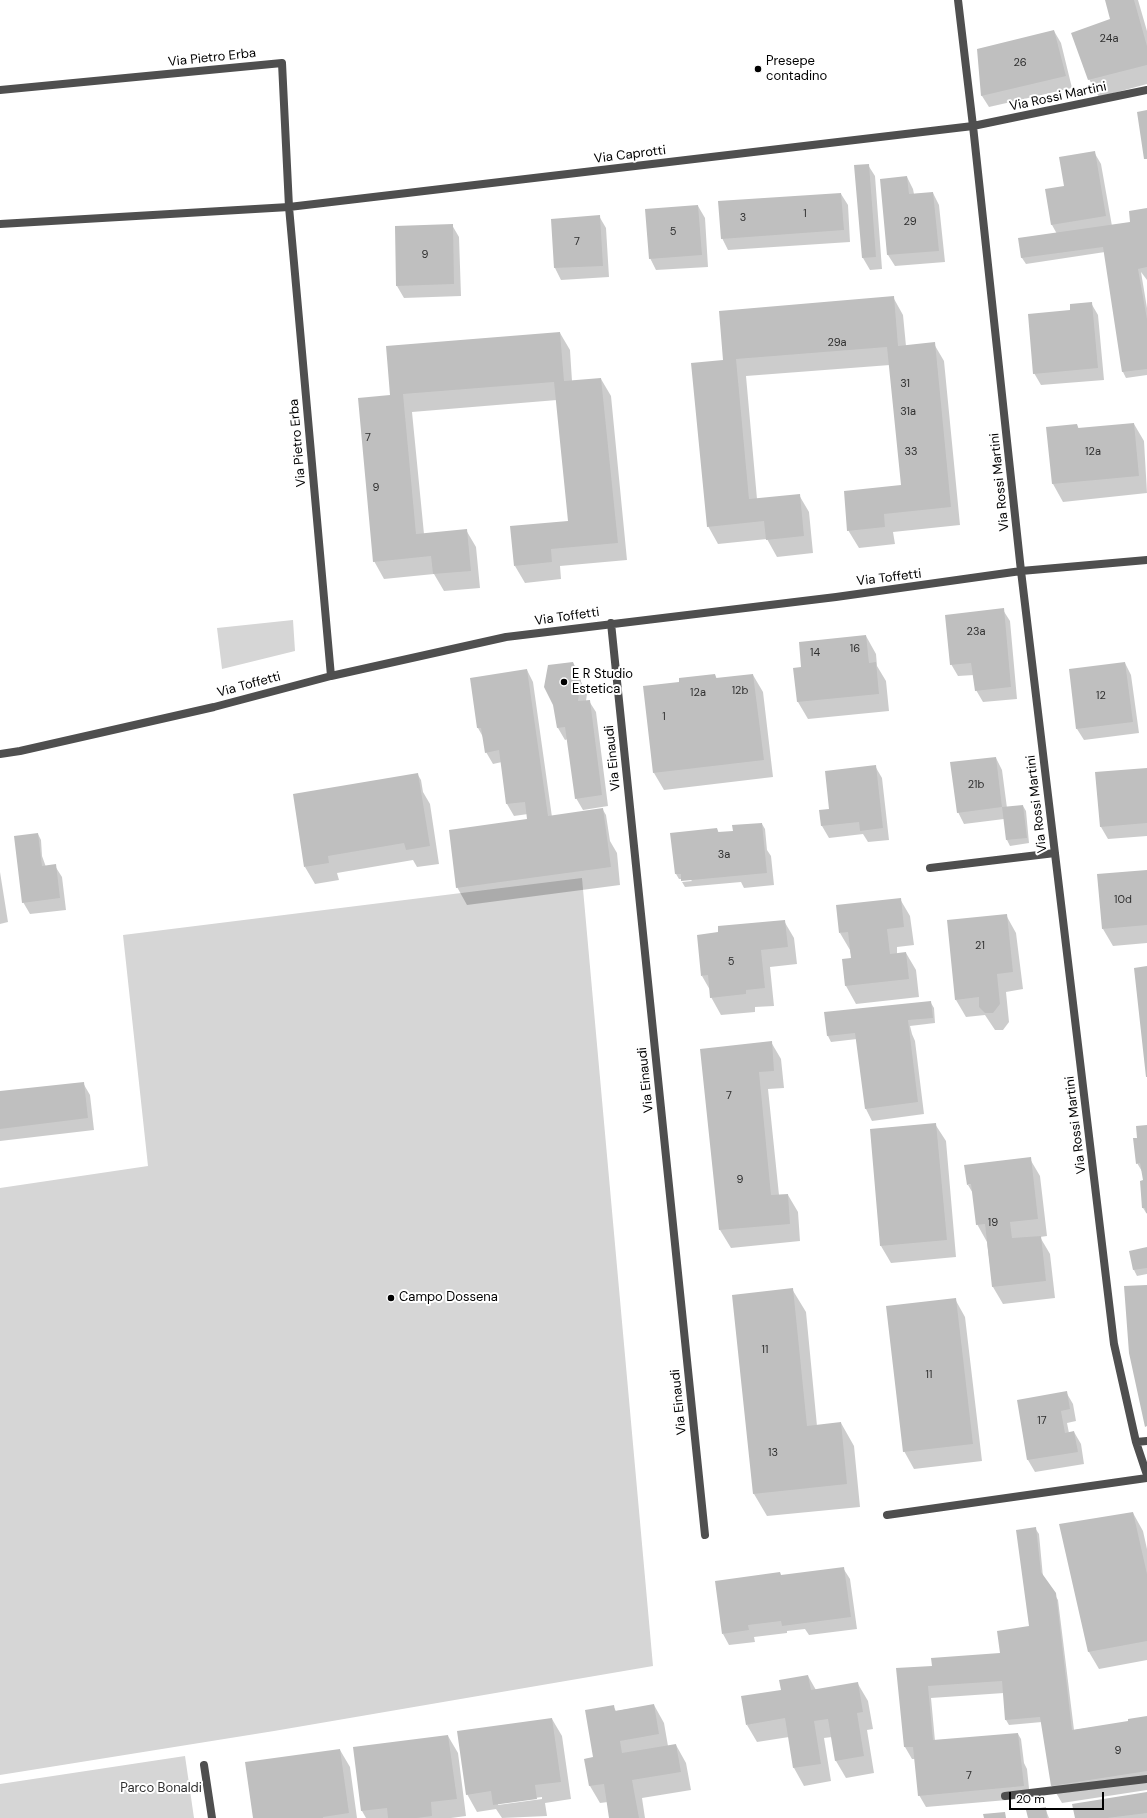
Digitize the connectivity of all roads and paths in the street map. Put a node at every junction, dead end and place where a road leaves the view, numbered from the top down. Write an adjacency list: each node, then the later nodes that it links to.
1 (958, 0): 4 (street, Via Rossi Martini)
2 (0, 90): 5 (street, Via Pietro Erba)
3 (1147, 90): 4 (street, Via Rossi Martini)
4 (973, 126): 5 (street, Via Caprotti); 8 (street, Via Rossi Martini)
5 (290, 207): 6 (street); 10 (street, Via Pietro Erba)
6 (0, 224)
7 (1147, 560): 8 (street, Via Toffetti)
8 (1021, 571): 9 (street, Via Toffetti); 12 (street, Via Rossi Martini)
9 (611, 623): 10 (street, Via Toffetti); 19 (street, Via Einaudi)
10 (331, 676): 11 (street, Via Toffetti)
11 (0, 754)
12 (1055, 853): 13 (street); 15 (street, Via Rossi Martini)
13 (930, 868)
14 (1147, 1441): 15 (street)
15 (1136, 1442): 16 (street, Via Rossi Martini)
16 (1147, 1475)
17 (1147, 1478): 18 (street)
18 (887, 1516)
19 (704, 1535)
20 (204, 1765): 23 (street)
21 (1147, 1779): 22 (street)
22 (1006, 1796)
23 (212, 1818)

